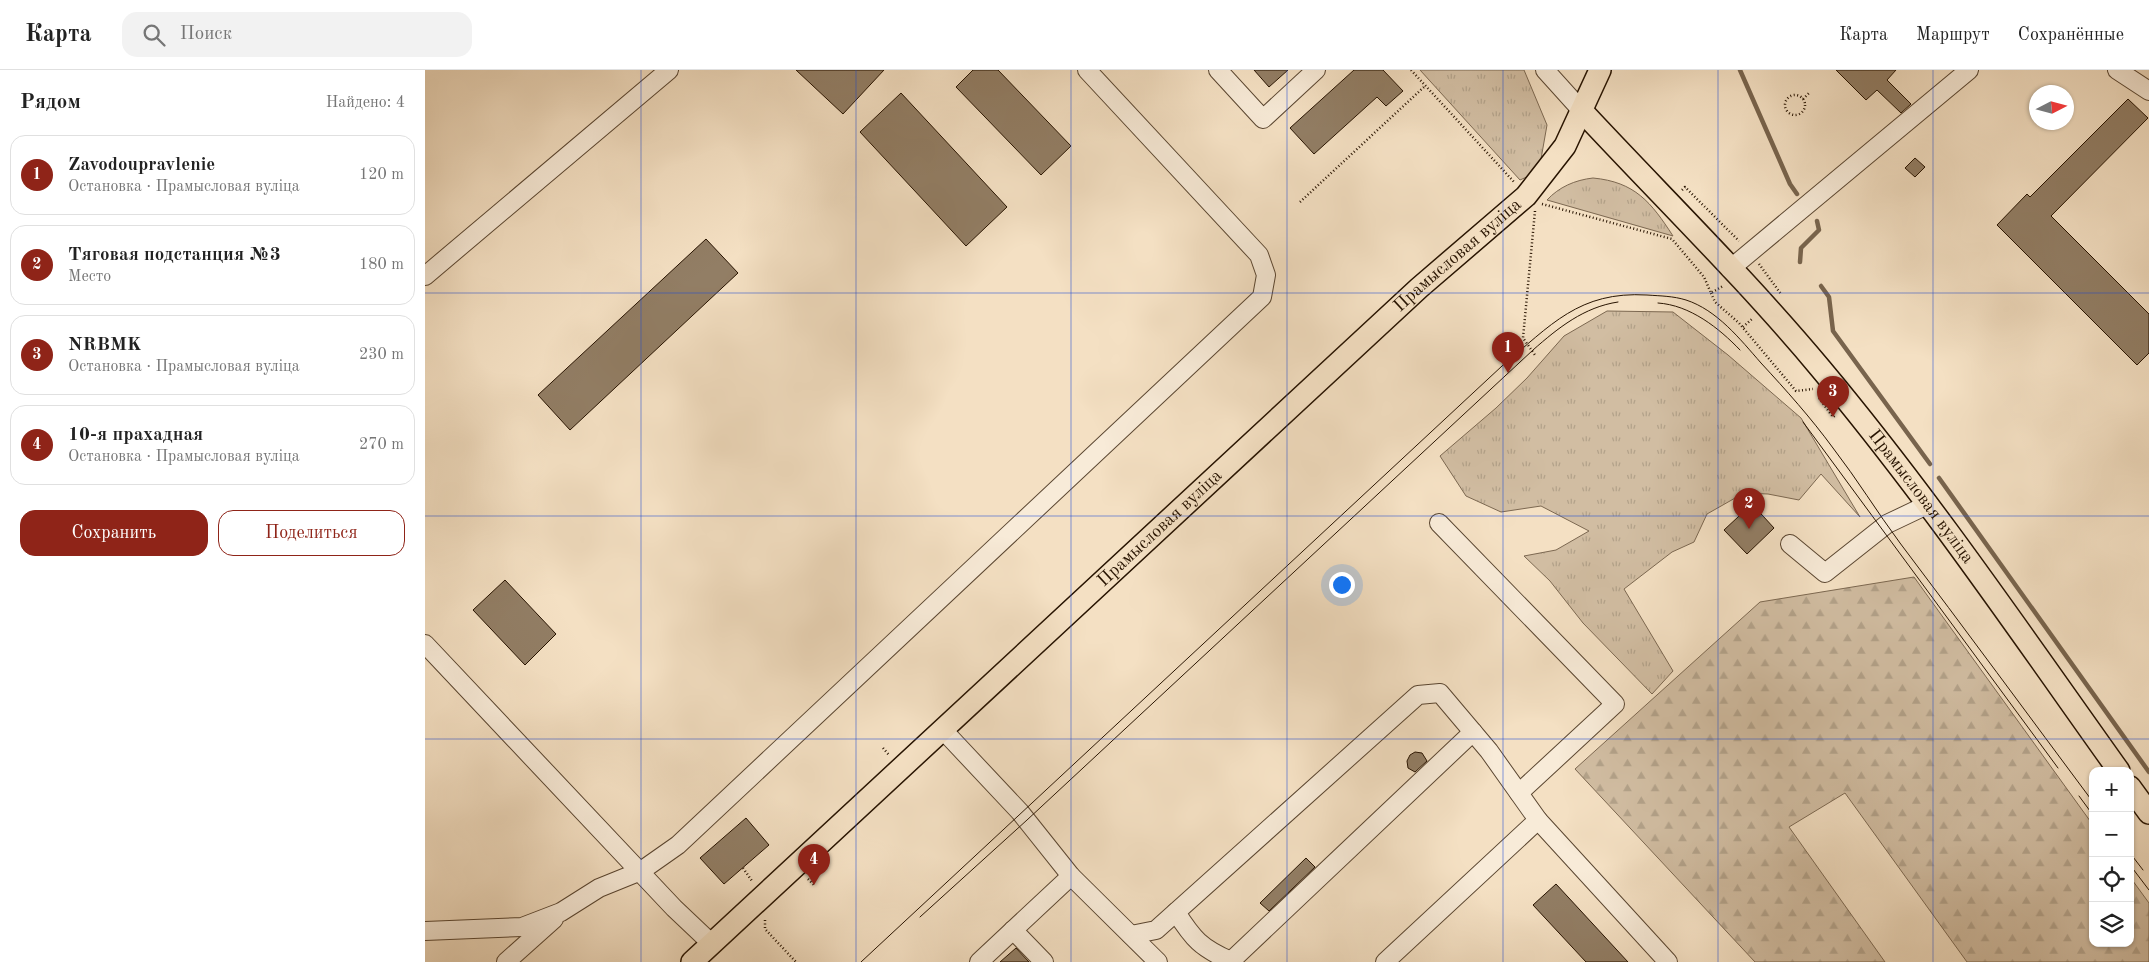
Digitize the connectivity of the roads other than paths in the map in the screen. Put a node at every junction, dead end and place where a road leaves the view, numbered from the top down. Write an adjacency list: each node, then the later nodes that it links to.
1 (669, 70): 12 (street)
2 (1087, 70): 24 (street)
3 (1218, 70): 4 (street)
4 (1316, 70)
5 (1545, 70): 10 (street)
6 (1600, 70): 10 (main road)
7 (1969, 70): 11 (street)
8 (2117, 70): 9 (street)
9 (2149, 91)
10 (1582, 111): 11 (main road, Прамысловая вуліца); 17 (main road, Прамысловая вуліца)
11 (1730, 269): 13 (main road, Прамысловая вуліца)
12 (425, 276)
13 (1929, 504): 15 (street); 19 (main road, Прамысловая вуліца)
14 (1439, 523): 21 (street)
15 (1790, 544)
16 (425, 644): 24 (street)
17 (943, 730): 25 (street); 31 (main road, Прамысловая вуліца)
18 (1473, 732): 21 (street); 27 (street); 27 (street)
19 (2116, 767)
20 (2134, 792): 22 (main road)
21 (1519, 793): 23 (street)
22 (2149, 813)
23 (1538, 820): 37 (street); 38 (street)
24 (641, 871): 26 (street); 31 (street)
25 (1071, 876): 28 (street); 30 (street)
26 (561, 912): 29 (street); 32 (street)
27 (1176, 912): 30 (street)
28 (1013, 930): 34 (street); 35 (street)
29 (425, 931)
30 (1131, 935): 36 (street)
31 (712, 944): 33 (main road, Прамысловая вуліца)
32 (506, 962)
33 (692, 962)
34 (979, 962)
35 (1044, 962)
36 (1158, 962)
37 (1385, 962)
38 (1668, 962)

